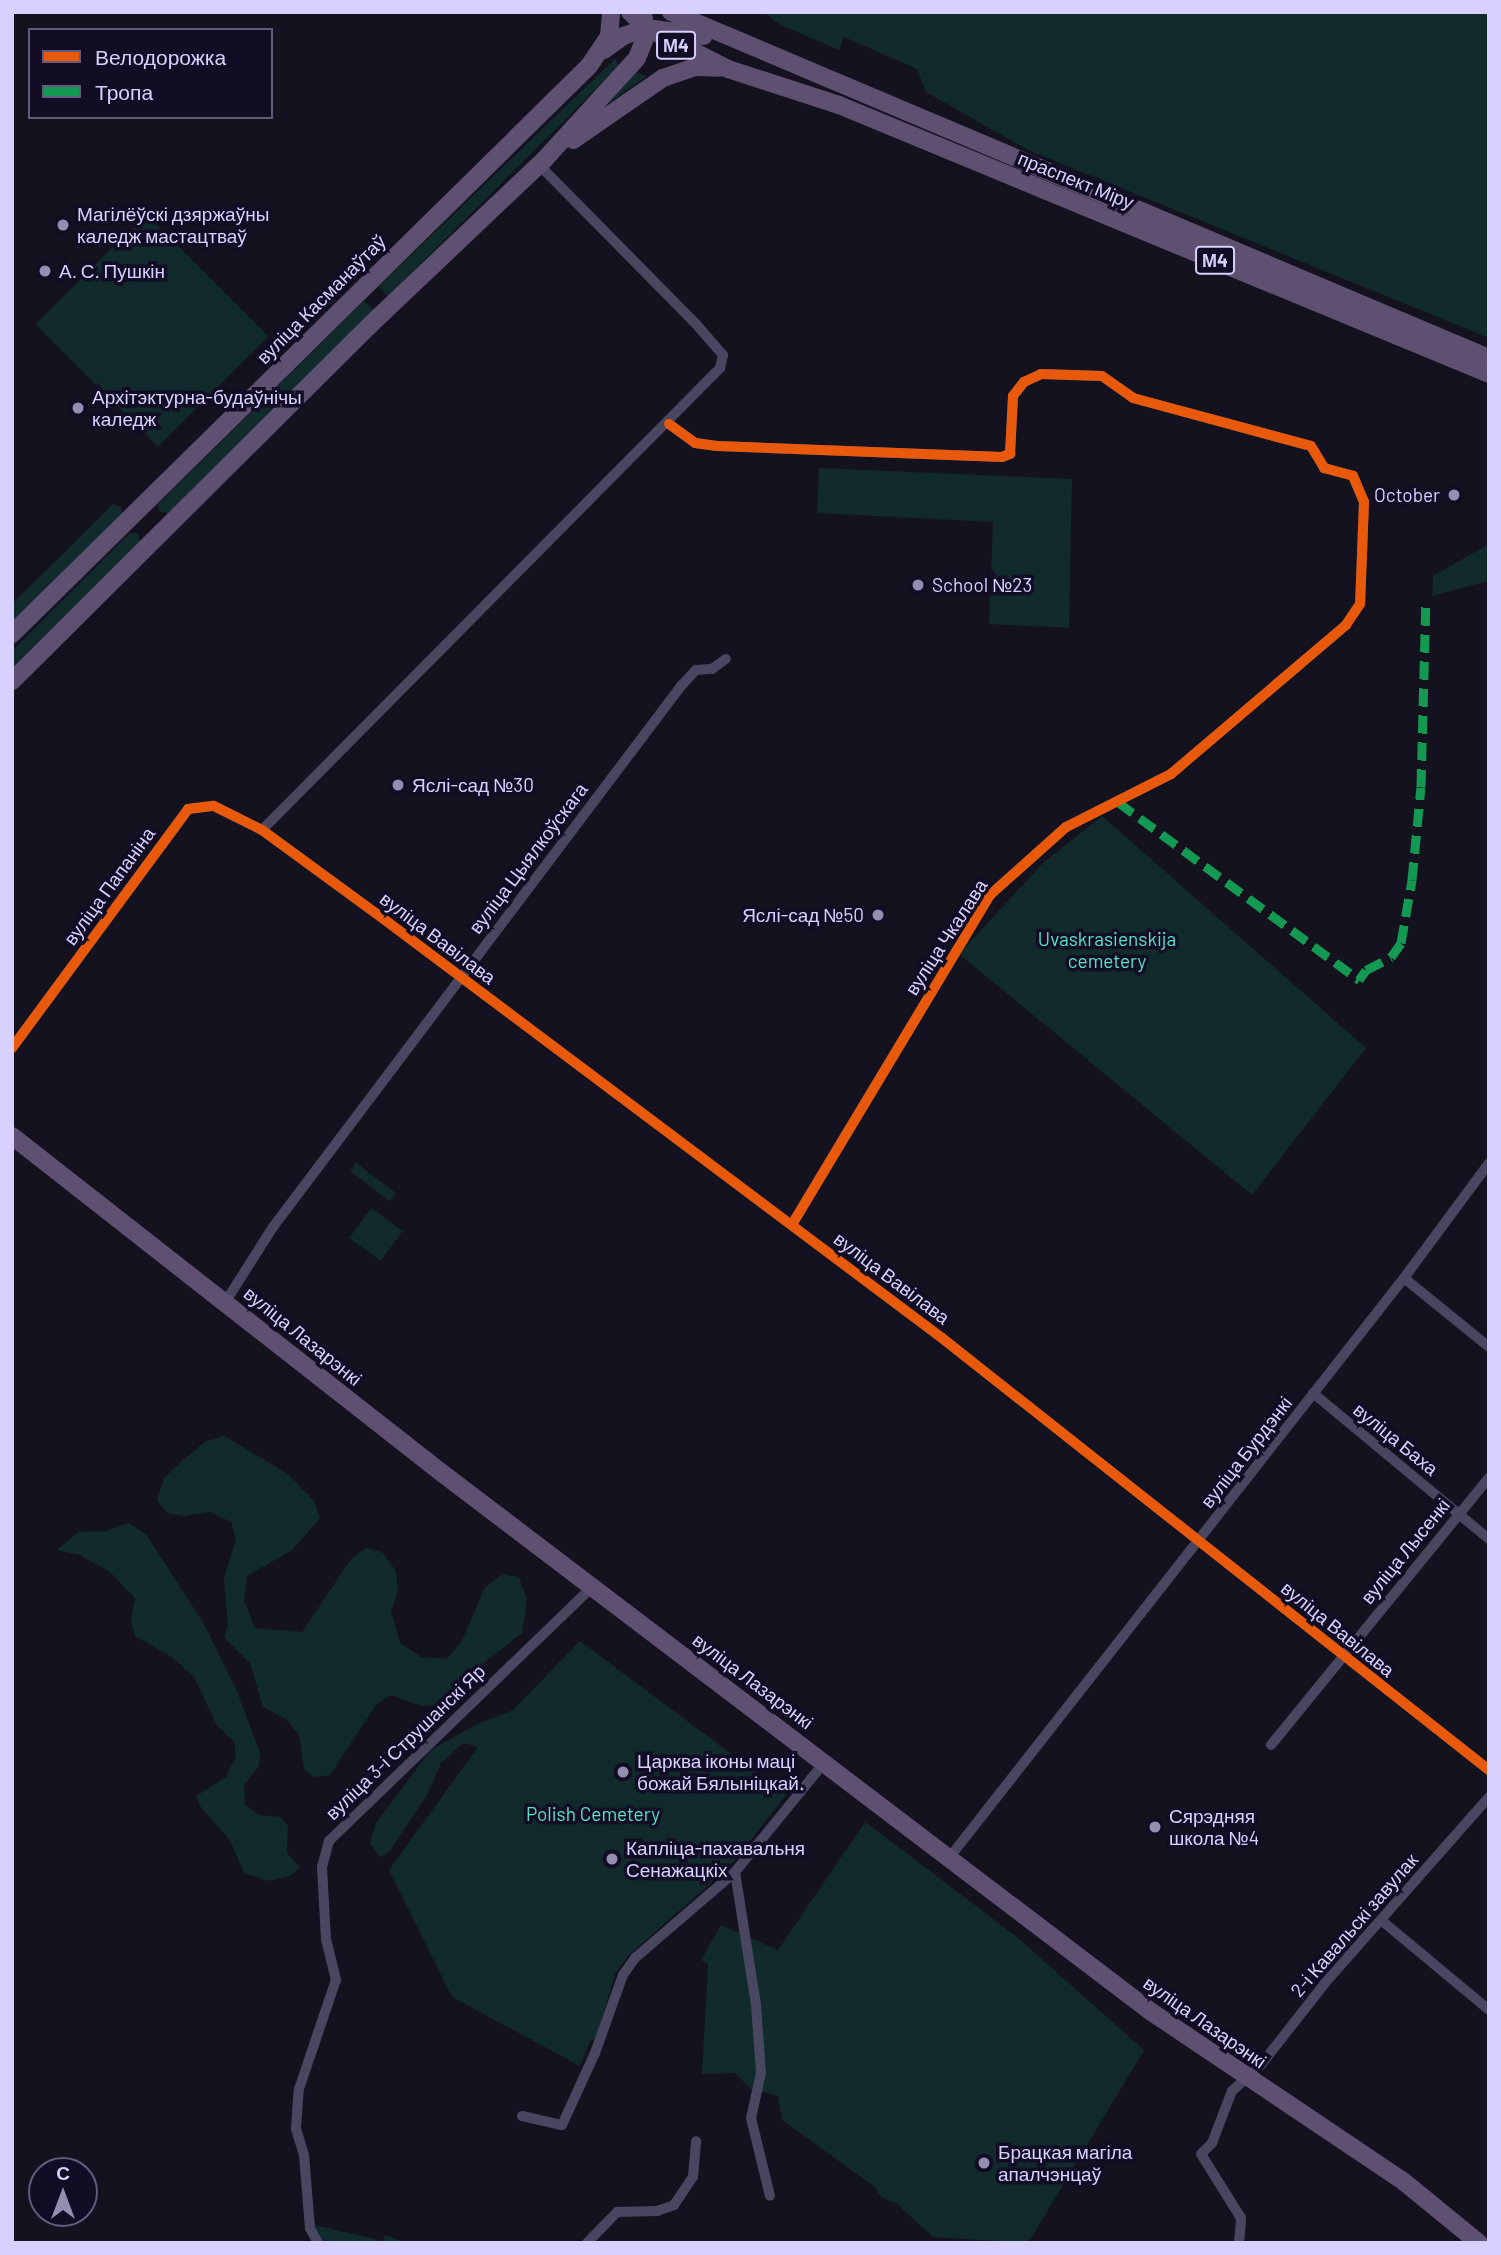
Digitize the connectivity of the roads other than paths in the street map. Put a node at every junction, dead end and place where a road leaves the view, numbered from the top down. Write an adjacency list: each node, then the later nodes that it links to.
1 (611, 12): 6 (main road, вуліца Касманаўтаў)
2 (630, 12): 4 (main road, праспект Міру / М4)
3 (671, 12): 5 (main road, праспект Міру / М4)
4 (645, 20): 5 (main road); 6 (main road, вуліца Касманаўтаў); 7 (main road, праспект Міру / М4); 8 (main road)
5 (737, 44): 10 (main road, праспект Міру / М4)
6 (600, 54): 8 (main road); 13 (main road, вуліца Касманаўтаў)
7 (728, 69): 9 (main road); 11 (main road, праспект Міру / М4)
8 (626, 71): 9 (main road)
9 (541, 162): 12 (street); 15 (main road)
10 (1489, 358)
11 (1489, 374)
12 (669, 424): 16 (street); 21 (street, вуліца Чкалава)
13 (12, 634)
14 (726, 659): 17 (street, вуліца Цыялкоўскага)
15 (12, 681)
16 (262, 830): 17 (street, вуліца Вавілава); 18 (street, вуліца Папаніна)
17 (462, 977): 21 (street, вуліца Вавілава); 23 (street, вуліца Цыялкоўскага)
18 (12, 1048)
19 (12, 1136): 23 (main road, вуліца Лазарэнкі)
20 (1489, 1163): 22 (street, вуліца Бурдэнкі)
21 (792, 1224): 28 (street, вуліца Вавілава)
22 (1404, 1278): 24 (street); 25 (street, вуліца Бурдэнкі)
23 (226, 1301): 30 (main road, вуліца Лазарэнкі)
24 (1489, 1347)
25 (1312, 1394): 27 (street, вуліца Баха); 28 (street, вуліца Бурдэнкі)
26 (1489, 1478): 27 (street, вуліца Лысенкі)
27 (1459, 1513): 29 (street, вуліца Баха); 31 (street, вуліца Лысенкі)
28 (1201, 1539): 31 (street, вуліца Вавілава); 36 (street, вуліца Бурдэнкі)
29 (1489, 1539)
30 (593, 1586): 33 (main road, вуліца Лазарэнкі); 44 (street, вуліца 3-і Струшанскі Яр)
31 (1342, 1657): 32 (street, вуліца Лысенкі); 34 (street, вуліца Вавілава)
32 (1270, 1745)
33 (824, 1763): 36 (main road, вуліца Лазарэнкі); 37 (street)
34 (1489, 1770)
35 (1489, 1797): 38 (street, 2-і Кавальскі завулак)
36 (949, 1858): 40 (main road, вуліца Лазарэнкі)
37 (735, 1872): 41 (street); 43 (street)
38 (1381, 1920): 39 (street); 40 (street, 2-і Кавальскі завулак)
39 (1489, 2010)
40 (1247, 2078): 46 (street, 2-і Кавальскі завулак); 47 (main road, вуліца Лазарэнкі)
41 (522, 2116)
42 (696, 2141): 45 (street)
43 (770, 2196)
44 (318, 2243)
45 (587, 2243)
46 (1239, 2243)
47 (1479, 2243)

